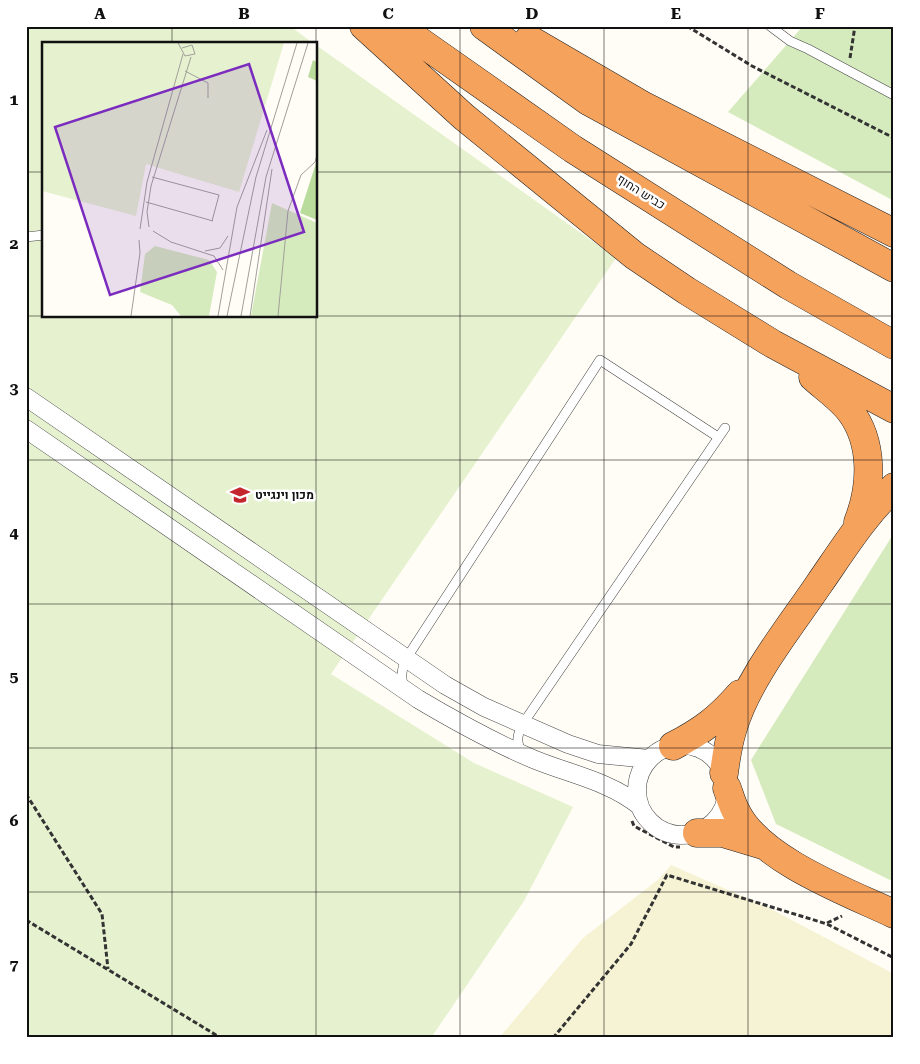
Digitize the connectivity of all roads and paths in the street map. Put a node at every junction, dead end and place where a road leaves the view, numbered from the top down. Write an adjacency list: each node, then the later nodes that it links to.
1 (364, 26): 15 (highway)
2 (398, 26): 16 (highway, כביש החוף)
3 (484, 26): 14 (highway)
4 (507, 26): 11 (highway)
5 (688, 26): 10 (path)
6 (770, 26): 8 (lane)
7 (855, 26): 8 (path)
8 (848, 71): 9 (lane)
9 (894, 95)
10 (894, 138)
11 (894, 233)
12 (42, 235): 13 (lane)
13 (26, 237)
14 (894, 268)
15 (773, 344): 18 (highway); 23 (highway)
16 (894, 345)
17 (26, 397): 24 (street)
18 (894, 409)
19 (725, 428): 21 (lane)
20 (26, 429): 26 (street)
21 (718, 437): 24 (lane); 27 (lane)
22 (894, 487): 23 (highway)
23 (852, 536): 25 (highway)
24 (406, 659): 26 (lane); 27 (street)
25 (758, 674): 28 (highway); 31 (highway)
26 (404, 690): 29 (street)
27 (522, 725): 29 (lane); 30 (street)
28 (673, 746): 30 (street); 31 (street)
29 (522, 754): 33 (street)
30 (649, 760): 33 (street)
31 (725, 780): 34 (street); 35 (highway)
32 (26, 794): 39 (path)
33 (640, 806): 34 (street)
34 (697, 833): 35 (highway)
35 (763, 845): 36 (highway)
36 (894, 914)
37 (26, 920): 39 (path)
38 (894, 958): 41 (path)
39 (108, 968): 40 (path)
40 (221, 1038)
41 (553, 1038)

